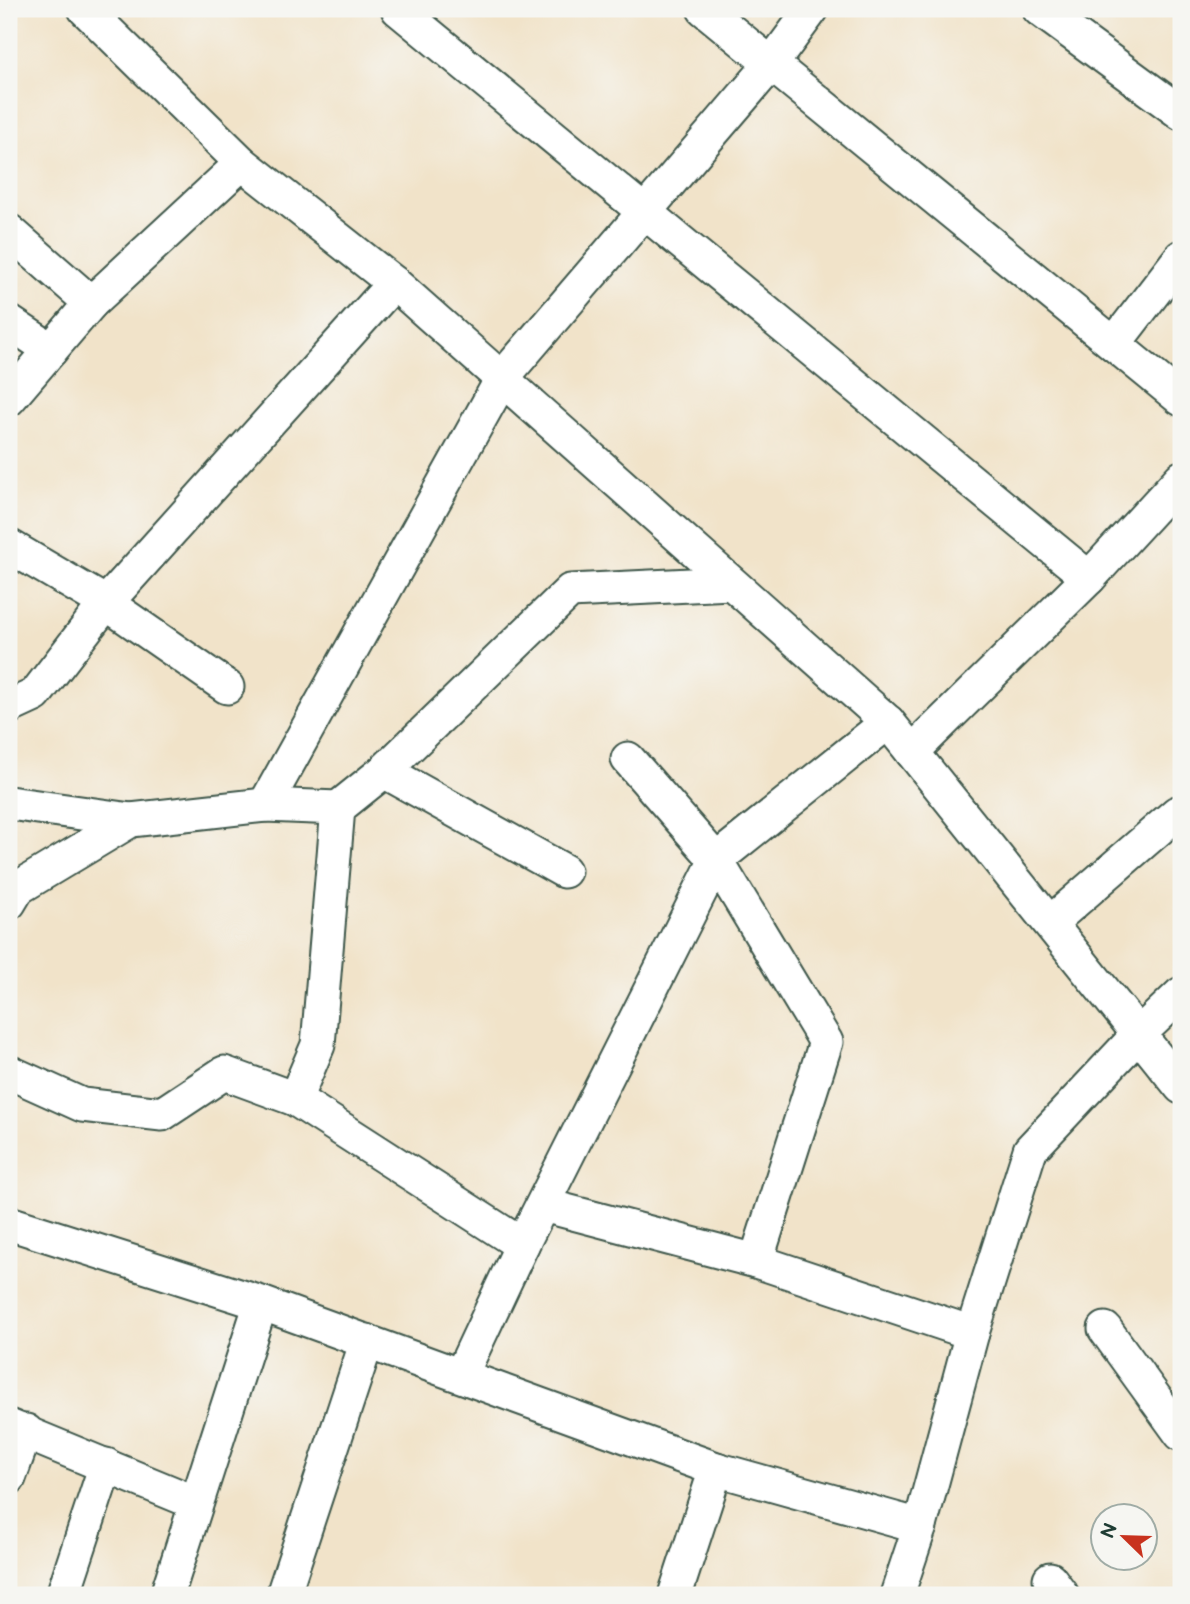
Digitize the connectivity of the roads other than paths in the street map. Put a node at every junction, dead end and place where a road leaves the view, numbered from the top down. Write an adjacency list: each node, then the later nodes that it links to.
1 (85, 9): 8 (street)
2 (398, 9): 9 (street)
3 (704, 9): 6 (street)
4 (811, 9): 6 (street)
5 (1039, 9): 7 (street)
6 (772, 63): 9 (street); 15 (street)
7 (1181, 113)
8 (242, 163): 12 (street); 13 (street)
9 (644, 212): 17 (street); 22 (street)
10 (9, 231): 13 (street)
11 (1181, 257): 15 (street)
12 (394, 283): 17 (street); 24 (street)
13 (91, 303): 16 (street)
14 (9, 322): 16 (street)
15 (1114, 344): 19 (street)
16 (51, 350): 18 (street)
17 (503, 377): 23 (street); 32 (street)
18 (9, 399)
19 (1181, 399)
20 (1181, 478): 22 (street)
21 (9, 546): 24 (street)
22 (1089, 578): 28 (street)
23 (731, 583): 27 (street); 30 (street)
24 (106, 603): 25 (street); 26 (street)
25 (227, 687)
26 (9, 707)
27 (888, 722): 28 (street); 36 (street)
28 (912, 752): 39 (street)
29 (628, 759): 36 (street)
30 (384, 771): 33 (street); 37 (street)
31 (9, 803): 35 (street)
32 (265, 805): 33 (street); 35 (street)
33 (338, 808): 44 (street)
34 (1177, 813): 39 (street)
35 (131, 820): 38 (street)
36 (716, 860): 45 (street); 48 (street)
37 (564, 871)
38 (12, 892)
39 (1050, 923): 41 (street)
40 (1181, 994): 41 (street)
41 (1139, 1034): 43 (street); 51 (street)
42 (9, 1072): 44 (street)
43 (1181, 1087)
44 (295, 1099): 47 (street)
45 (542, 1205): 47 (street); 48 (street)
46 (9, 1223): 49 (street)
47 (522, 1245): 53 (street)
48 (756, 1261): 51 (street)
49 (261, 1303): 52 (street); 59 (street)
50 (1105, 1329): 55 (street)
51 (972, 1333): 60 (street)
52 (368, 1341): 53 (street); 63 (street)
53 (461, 1375): 57 (street)
54 (17, 1429): 56 (street); 58 (street)
55 (1181, 1434)
56 (106, 1465): 59 (street); 61 (street)
57 (716, 1469): 60 (street); 64 (street)
58 (9, 1478)
59 (196, 1503): 62 (street)
60 (920, 1526): 65 (street)
61 (62, 1595)
62 (167, 1595)
63 (283, 1595)
64 (676, 1595)
65 (897, 1595)

